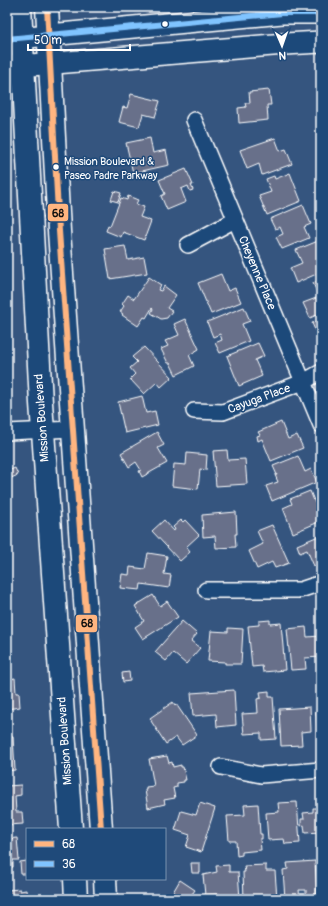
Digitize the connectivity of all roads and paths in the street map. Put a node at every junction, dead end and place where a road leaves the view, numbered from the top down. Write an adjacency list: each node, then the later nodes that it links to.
1 (20, 7): 6 (main road, Mission Boulevard)
2 (47, 7): 5 (main road)
3 (281, 10): 4 (main road); 5 (main road)
4 (321, 13)
5 (48, 34): 6 (main road); 8 (main road)
6 (14, 38): 9 (main road, Mission Boulevard)
7 (321, 42): 8 (main road)
8 (50, 64): 9 (main road); 17 (main road)
9 (15, 67): 18 (main road, Mission Boulevard)
10 (194, 120): 11 (street, Cheyenne Place)
11 (236, 220): 12 (street); 14 (street, Cheyenne Place)
12 (188, 245)
13 (321, 372): 14 (street, Cayuga Place)
14 (303, 382): 15 (street, Cayuga Place); 16 (street, Cheyenne Place)
15 (194, 411)
16 (321, 425)
17 (73, 429): 18 (street); 25 (main road)
18 (43, 430): 19 (street); 24 (main road, Mission Boulevard)
19 (7, 432)
20 (321, 583): 21 (street)
21 (206, 590)
22 (221, 766): 23 (street)
23 (321, 770)
24 (72, 828)
25 (101, 828)
26 (75, 880): 28 (main road)
27 (105, 880): 29 (main road)
28 (76, 899)
29 (106, 899)

